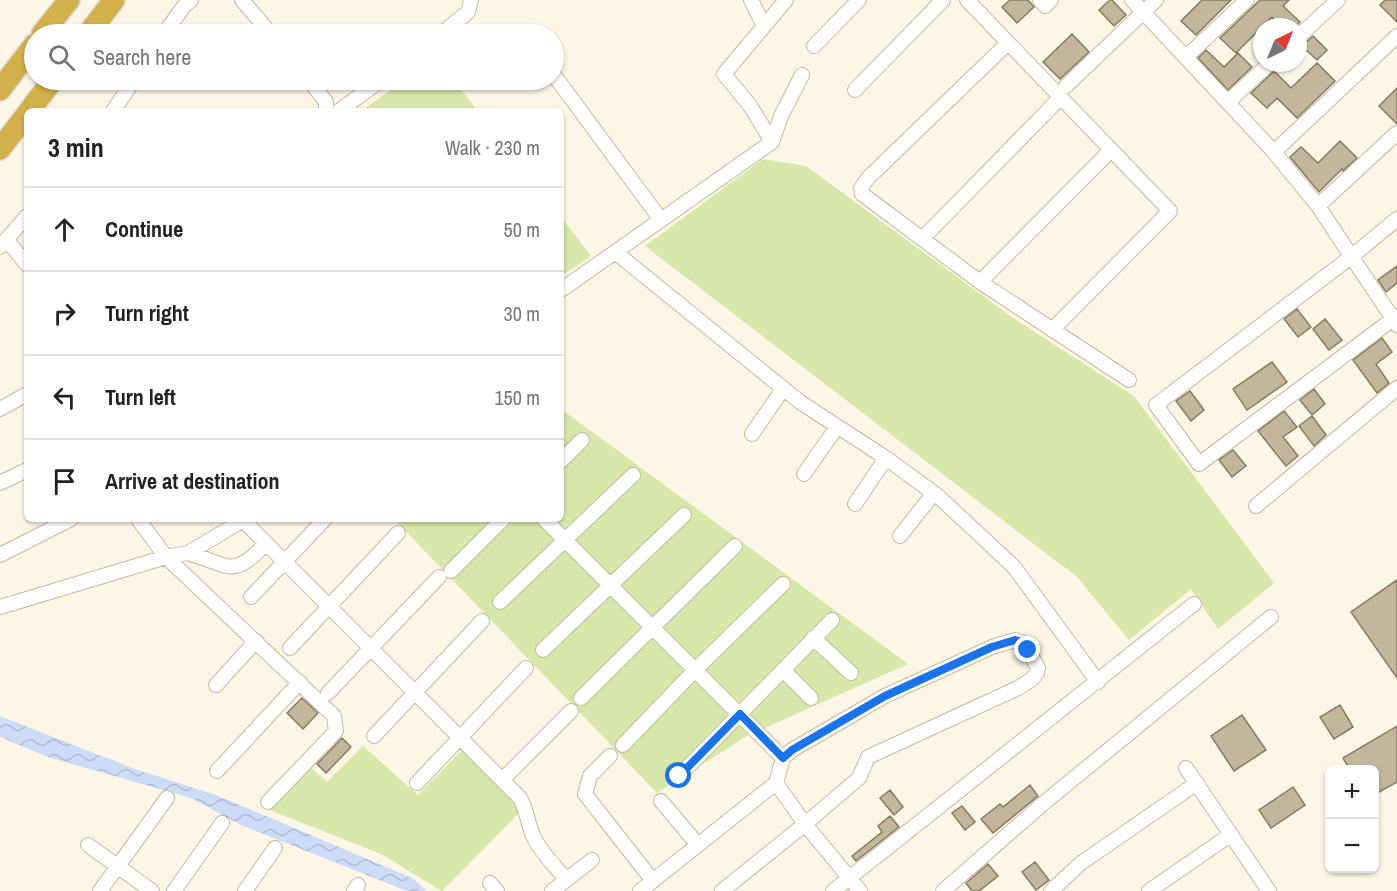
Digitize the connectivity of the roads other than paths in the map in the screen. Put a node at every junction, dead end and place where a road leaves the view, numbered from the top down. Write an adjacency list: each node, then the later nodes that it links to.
1 (69, 0): 18 (highway)
2 (114, 0): 19 (highway)
3 (191, 0): 20 (street)
4 (242, 0): 21 (street)
5 (471, 0): 22 (street)
6 (751, 0): 23 (street)
7 (786, 0): 23 (street)
8 (859, 0): 27 (street)
9 (943, 0): 38 (street)
10 (967, 0): 26 (street)
11 (1040, 0): 12 (street)
12 (1051, 0)
13 (1132, 0): 17 (street)
14 (1156, 0): 17 (street)
15 (1247, 0): 28 (street)
16 (1338, 0): 24 (street)
17 (1144, 12): 28 (street); 39 (street)
18 (50, 24)
19 (96, 24)
20 (171, 24)
21 (262, 24)
22 (453, 24)
23 (764, 26): 47 (street)
24 (1307, 29)
25 (1397, 36): 50 (street)
26 (1008, 43): 39 (street); 55 (street)
27 (814, 46)
28 (1186, 57): 40 (street)
29 (24, 58): 33 (highway)
30 (1260, 72): 40 (street)
31 (802, 75): 47 (street)
32 (564, 89): 54 (street)
33 (0, 90)
34 (45, 90): 41 (highway)
35 (127, 90): 42 (street)
36 (317, 90): 43 (street)
37 (367, 90): 44 (street)
38 (855, 90)
39 (1064, 92): 49 (street); 55 (street)
40 (1228, 102): 50 (street)
41 (31, 108)
42 (115, 108)
43 (326, 108)
44 (343, 108)
45 (24, 117): 48 (highway)
46 (1397, 133): 51 (street)
47 (772, 142): 54 (street)
48 (0, 149)
49 (1111, 150): 60 (street); 63 (street)
50 (1274, 152): 51 (street)
51 (1318, 206): 58 (street)
52 (1397, 219): 58 (street)
53 (24, 220): 56 (street)
54 (661, 220): 57 (street)
55 (922, 238): 60 (street)
56 (3, 244): 59 (street)
57 (615, 252): 61 (street); 66 (street)
58 (1351, 256): 62 (street); 62 (street)
59 (24, 262)
60 (980, 282): 63 (street)
61 (564, 288)
62 (1396, 320)
63 (1052, 330): 64 (street)
64 (1129, 381)
65 (1397, 388): 80 (street)
66 (783, 389): 69 (street); 70 (street)
67 (24, 396): 68 (street)
68 (0, 409)
69 (837, 427): 73 (street); 75 (street)
70 (752, 434)
71 (582, 440): 72 (street)
72 (564, 458)
73 (886, 458): 78 (street); 79 (street)
74 (24, 471): 77 (street)
75 (804, 474)
76 (633, 475): 91 (street)
77 (0, 483)
78 (934, 493): 90 (street); 118 (street)
79 (855, 504)
80 (1256, 506)
81 (684, 515): 99 (street)
82 (65, 522): 95 (street)
83 (140, 522): 96 (street)
84 (241, 522): 94 (street)
85 (246, 522): 92 (street)
86 (322, 522): 97 (street)
87 (500, 522): 112 (street)
88 (547, 522): 91 (street)
89 (398, 533): 103 (street)
90 (900, 536)
91 (565, 540): 99 (street); 101 (street)
92 (266, 543): 94 (street); 97 (street)
93 (735, 546): 108 (street)
94 (188, 553): 96 (street)
95 (0, 555)
96 (166, 557): 104 (street); 110 (street)
97 (284, 562): 100 (street); 103 (street)
98 (783, 584): 116 (street)
99 (609, 586): 108 (street); 113 (street)
100 (251, 597)
101 (500, 602)
102 (1194, 604): 118 (street)
103 (329, 606): 111 (street); 112 (street)
104 (0, 607)
105 (1271, 617): 162 (street)
106 (832, 620): 109 (street)
107 (482, 621): 122 (street)
108 (653, 628): 116 (street); 123 (street)
109 (813, 638): 115 (street); 117 (street)
110 (256, 641): 119 (street); 120 (street)
111 (290, 648)
112 (371, 649): 121 (street); 122 (street)
113 (543, 650)
114 (526, 668): 128 (street)
115 (783, 669): 124 (street); 126 (street)
116 (695, 670): 126 (street); 129 (street)
117 (852, 673)
118 (1098, 681): 150 (street)
119 (300, 682): 133 (street); 141 (street)
120 (216, 685)
121 (328, 693)
122 (415, 693): 127 (street); 128 (street)
123 (581, 698)
124 (811, 698)
125 (571, 711): 135 (street)
126 (740, 714): 131 (street); 134 (street)
127 (374, 736)
128 (460, 738): 135 (street); 136 (street)
129 (623, 745)
130 (610, 756): 152 (street)
131 (783, 758): 137 (street); 143 (street)
132 (1186, 768): 138 (street)
133 (217, 771)
134 (679, 776)
135 (502, 780): 151 (street)
136 (417, 783)
137 (776, 783): 143 (street); 146 (street)
138 (1197, 783): 144 (street); 163 (street)
139 (168, 798): 149 (street)
140 (661, 801): 146 (street)
141 (268, 802)
142 (222, 823): 155 (street)
143 (805, 824): 150 (street); 159 (street)
144 (1230, 835): 164 (street); 165 (street)
145 (88, 845): 149 (street)
146 (698, 845): 152 (street)
147 (275, 848): 156 (street)
148 (592, 860): 151 (street)
149 (117, 866): 153 (street); 154 (street)
150 (850, 878): 160 (street); 161 (street)
151 (566, 879): 157 (street)
152 (653, 881): 158 (street)
153 (100, 891)
154 (152, 891)
155 (174, 891)
156 (245, 891)
157 (552, 891)
158 (640, 891)
159 (722, 891)
160 (833, 891)
161 (860, 891)
162 (943, 891)
163 (1051, 891)
164 (1149, 891)
165 (1269, 891)

